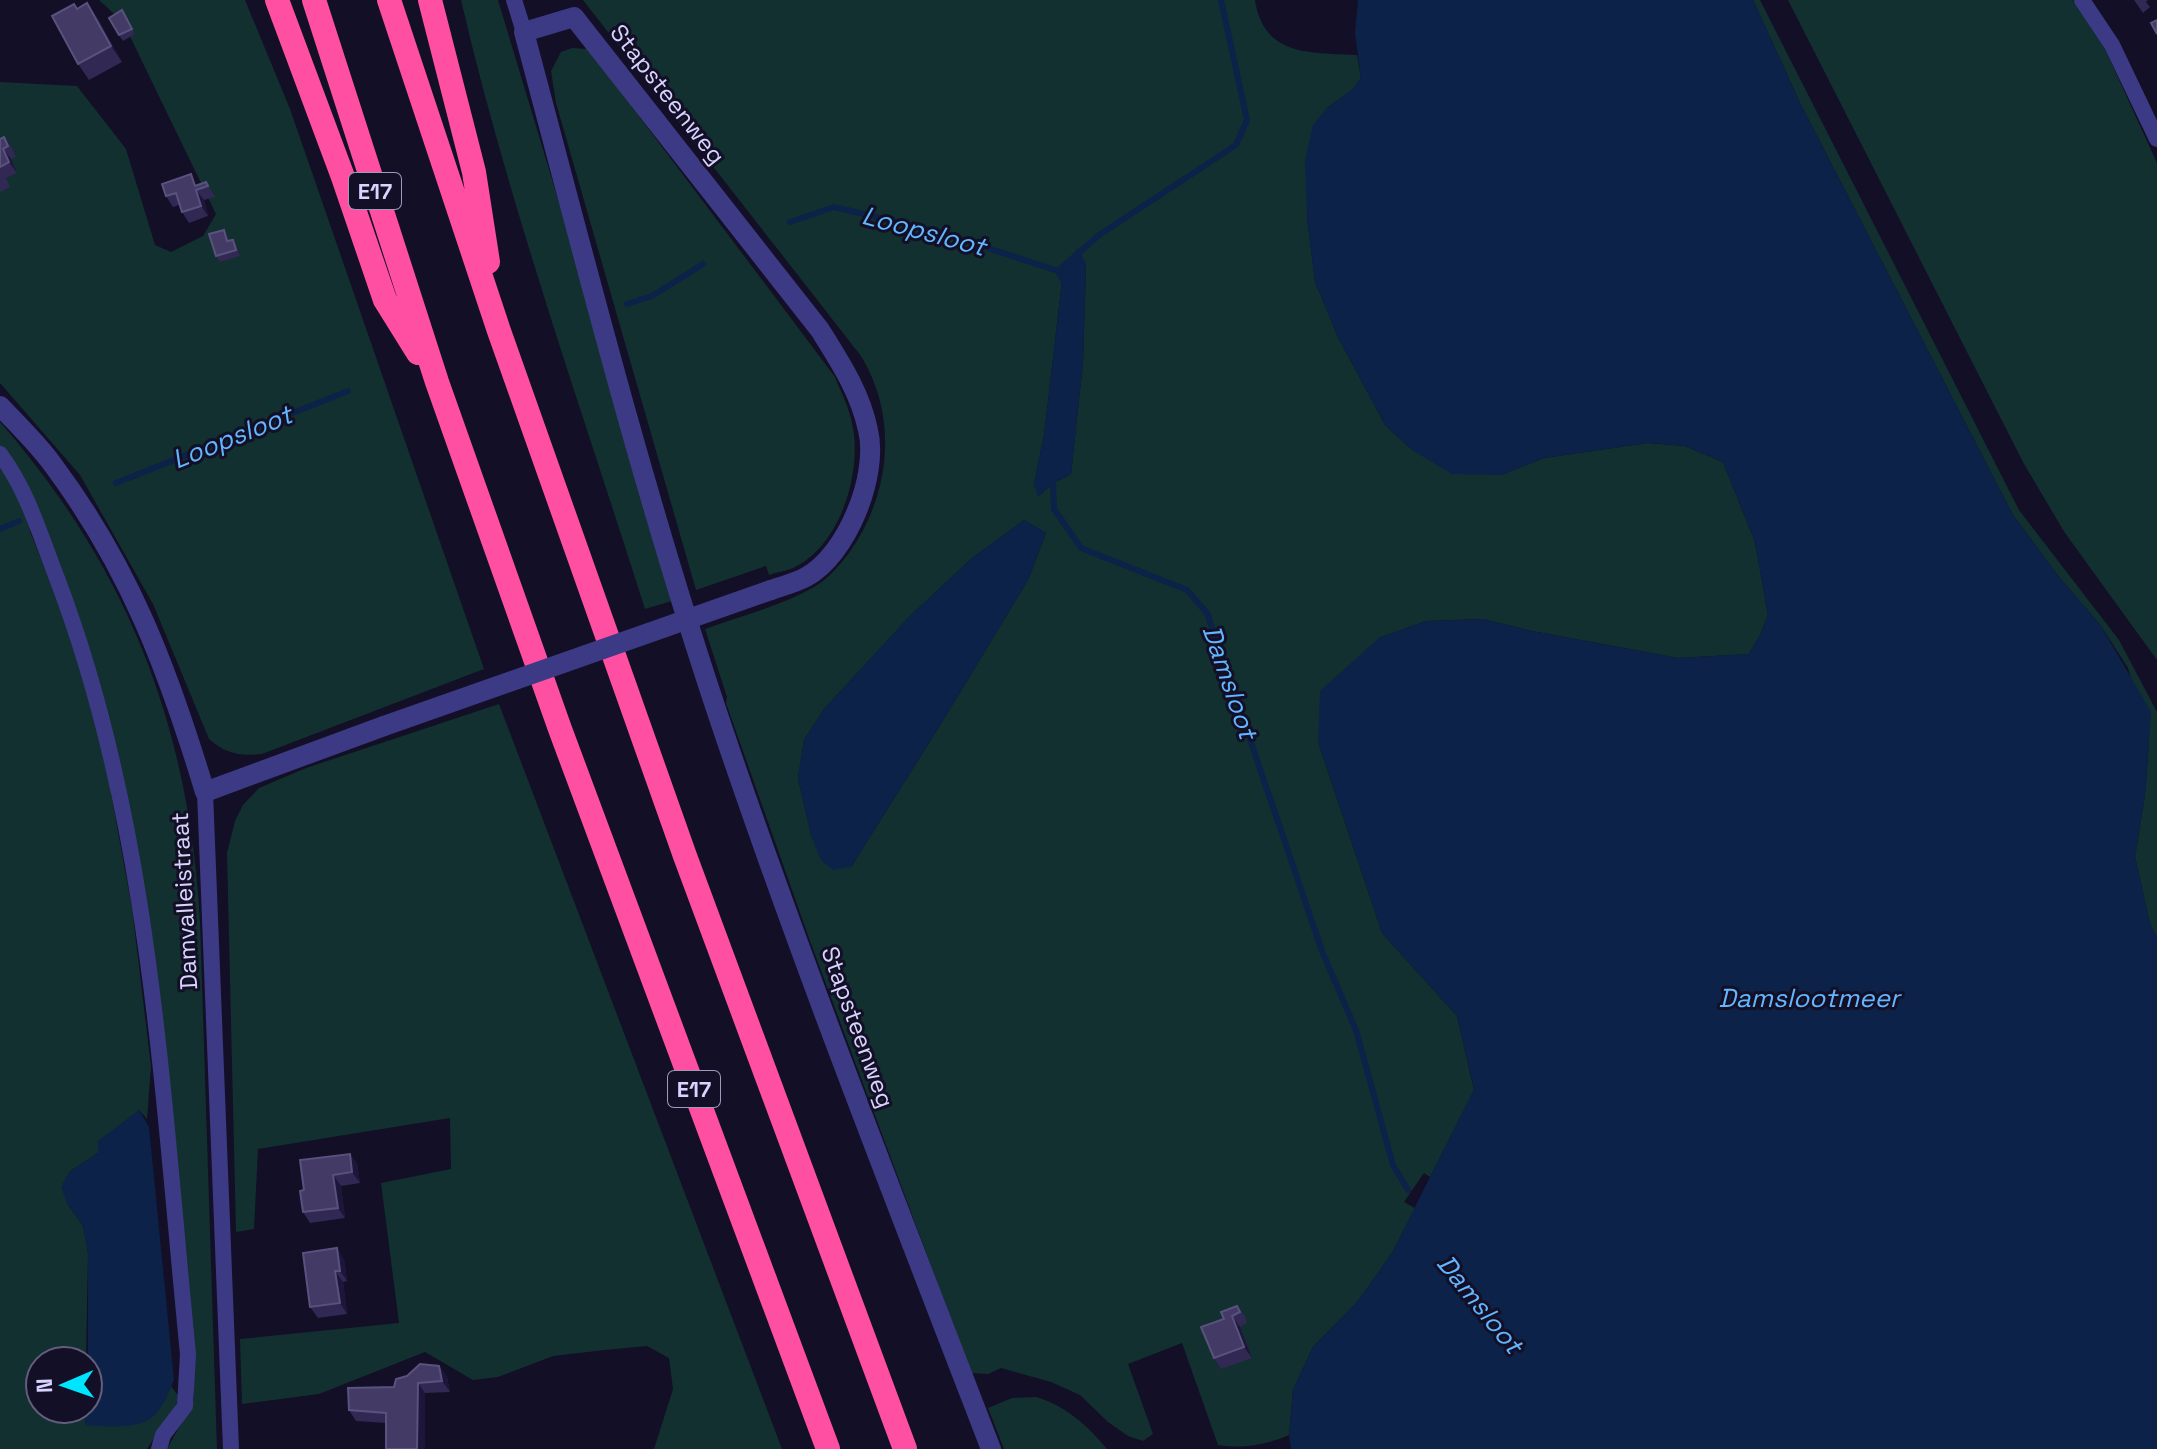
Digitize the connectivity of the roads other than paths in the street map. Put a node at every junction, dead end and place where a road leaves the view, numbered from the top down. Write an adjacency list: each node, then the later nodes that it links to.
1 (260, 0): 10 (highway)
2 (277, 0): 10 (highway)
3 (314, 0): 12 (highway, E17)
4 (389, 0): 11 (highway)
5 (430, 0): 11 (highway)
6 (514, 0): 8 (street)
7 (2082, 0): 9 (street)
8 (524, 32): 15 (street, Stapsteenweg, bridge); 20 (street, Stapsteenweg)
9 (2157, 139)
10 (343, 177): 12 (highway)
11 (499, 331): 19 (highway)
12 (437, 382): 18 (highway, E17)
13 (0, 406): 15 (street, Damvalleistraat)
14 (0, 454): 16 (street, Damvalleistraat)
15 (205, 792): 17 (street, Damvalleistraat)
16 (159, 1449)
17 (231, 1449)
18 (828, 1449)
19 (905, 1449)
20 (991, 1449)

